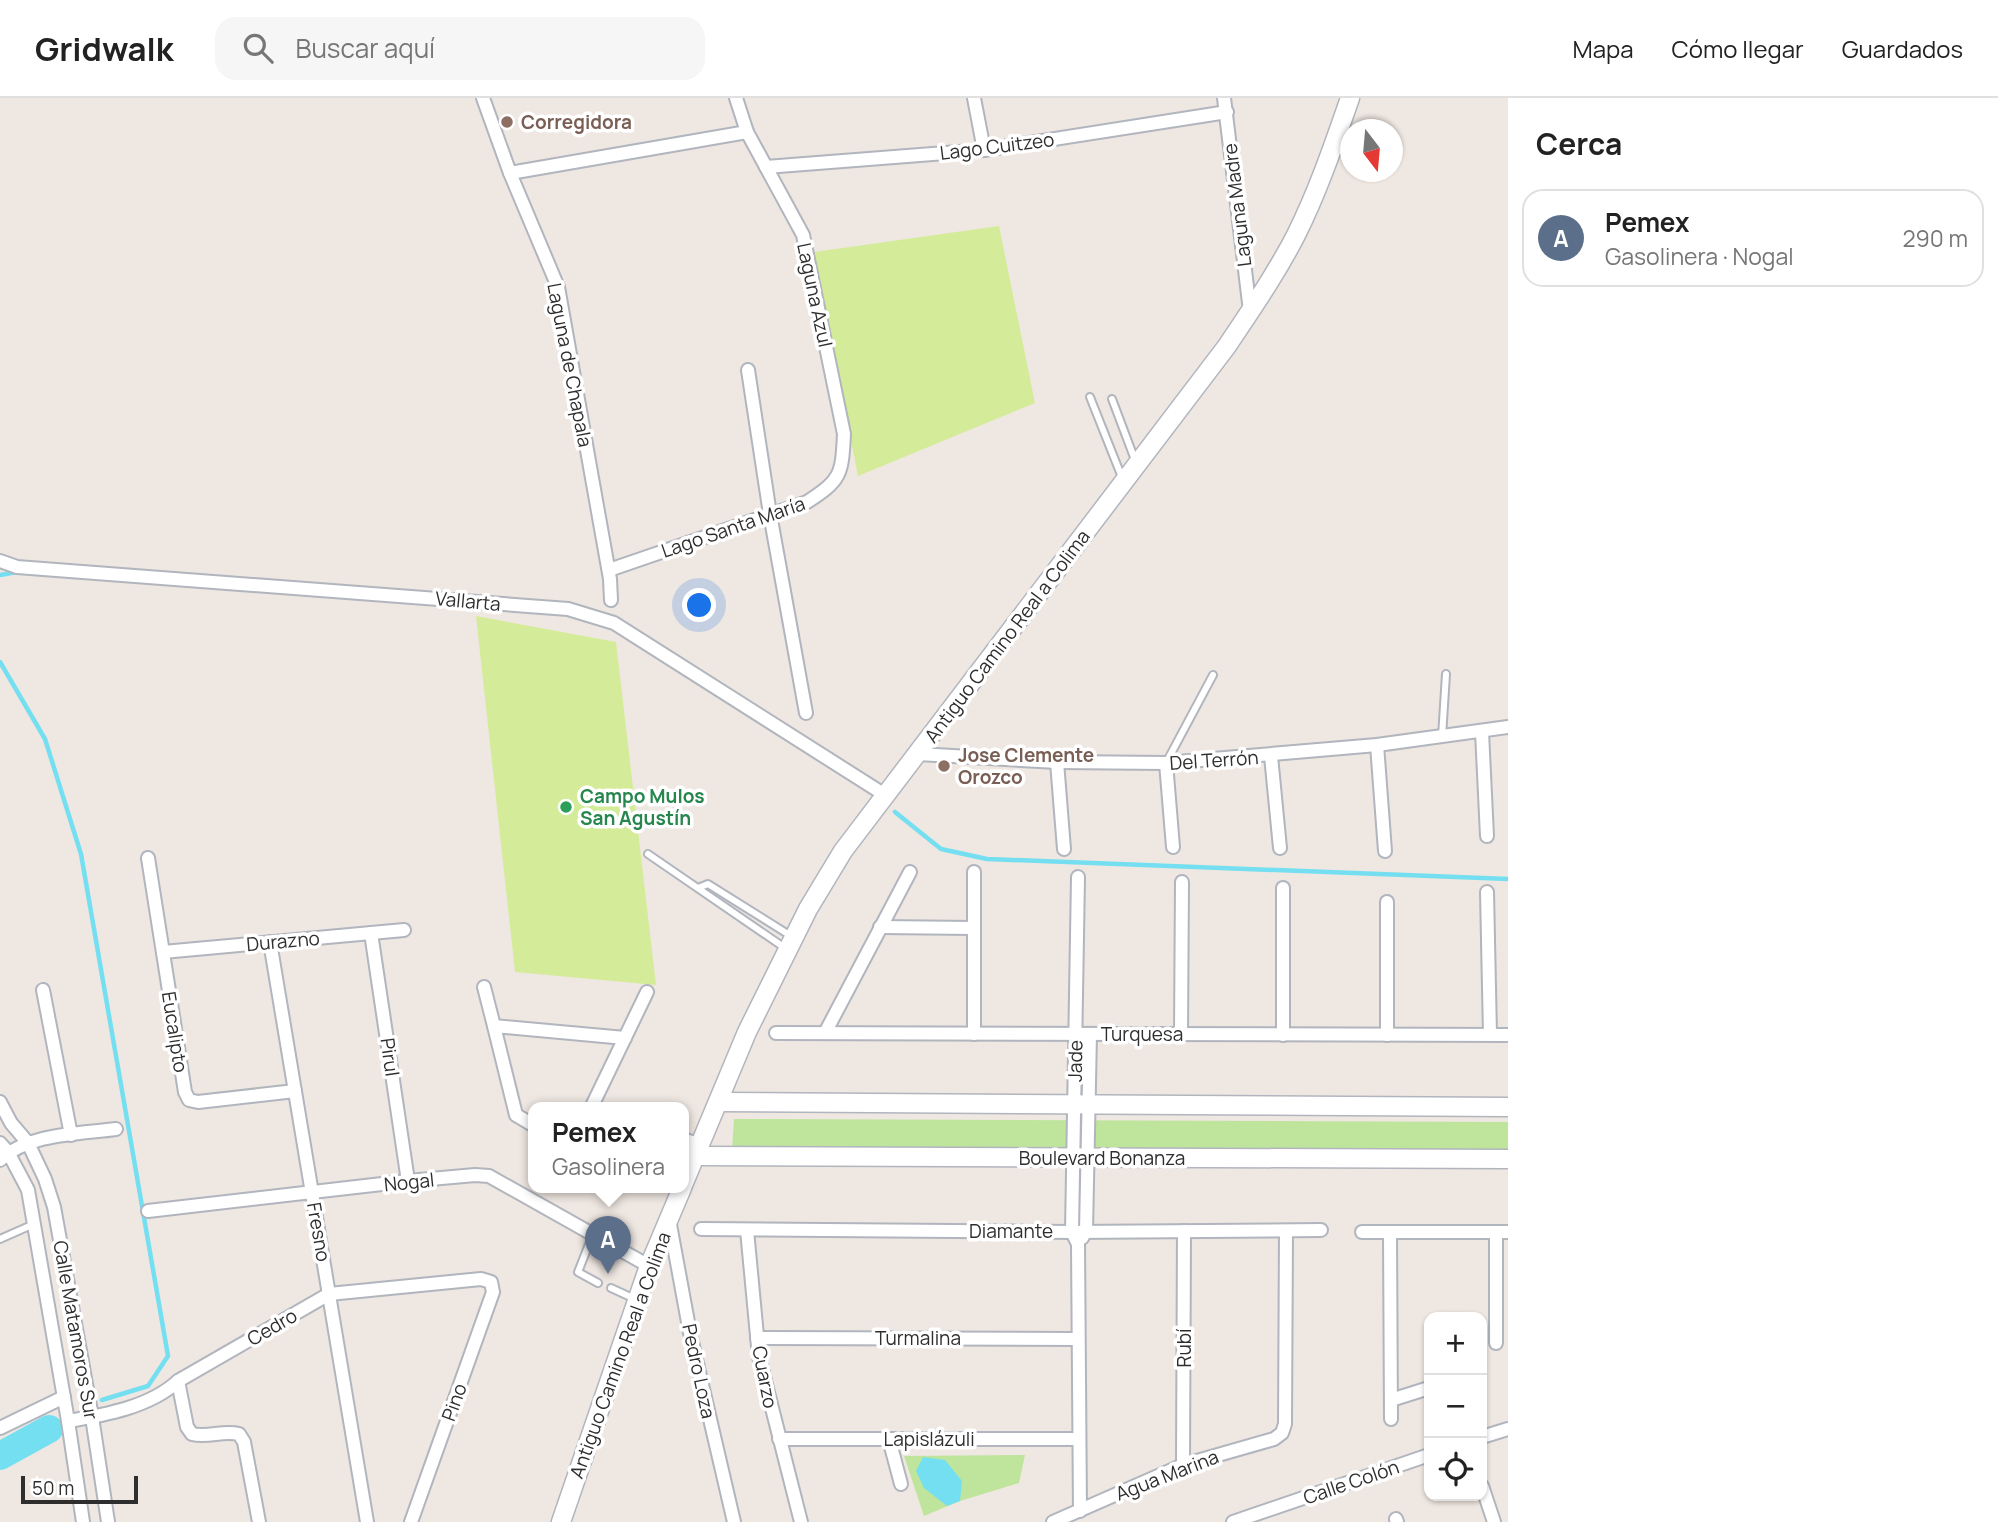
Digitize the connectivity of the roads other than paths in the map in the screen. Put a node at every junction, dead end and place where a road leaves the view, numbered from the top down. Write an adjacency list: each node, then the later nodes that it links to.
1 (483, 98): 10 (street, Laguna de Chapala)
2 (736, 98): 7 (street, Laguna Azul)
3 (974, 98): 8 (street)
4 (1224, 98): 6 (street, Laguna Madre)
5 (1350, 98): 11 (main road, Antiguo Camino Real a Colima)
6 (1227, 112): 8 (street, Lago Cuitzeo); 11 (street, Laguna Madre)
7 (747, 132): 9 (street, Laguna Azul); 10 (street)
8 (984, 150): 9 (street, Lago Cuitzeo)
9 (766, 167): 16 (street, Laguna Azul)
10 (510, 173): 20 (street, Laguna de Chapala)
11 (1250, 312): 15 (main road, Antiguo Camino Real a Colima)
12 (748, 370): 18 (street)
13 (1090, 397): 17 (lane)
14 (1112, 399): 15 (lane)
15 (1137, 464): 17 (main road, Antiguo Camino Real a Colima)
16 (843, 465): 18 (street, Lago Santa María)
17 (1124, 482): 29 (main road, Antiguo Camino Real a Colima)
18 (770, 514): 20 (street, Lago Santa María); 24 (street)
19 (0, 561): 33 (street, Vallarta)
20 (609, 570): 21 (street, Laguna de Chapala)
21 (611, 600)
22 (1446, 674): 27 (lane)
23 (1213, 675): 32 (lane)
24 (806, 713)
25 (1508, 727): 26 (street, Del Terrón)
26 (1482, 732): 27 (street, Del Terrón); 34 (street)
27 (1442, 737): 28 (street, Del Terrón)
28 (1377, 745): 30 (street, Del Terrón); 38 (street)
29 (918, 754): 31 (street, Del Terrón); 33 (main road, Antiguo Camino Real a Colima)
30 (1270, 756): 32 (street, Del Terrón); 36 (street)
31 (1057, 762): 32 (street, Del Terrón); 37 (street)
32 (1166, 763): 35 (street)
33 (885, 795): 56 (main road, Antiguo Camino Real a Colima)
34 (1487, 836)
35 (1172, 846)
36 (1280, 848)
37 (1064, 849)
38 (1385, 851)
39 (649, 853): 45 (lane)
40 (148, 858): 57 (street, Eucalipto)
41 (909, 872): 51 (street)
42 (974, 872): 52 (street)
43 (1078, 877): 65 (street, Jade)
44 (1182, 882): 67 (street)
45 (698, 888): 48 (lane); 50 (lane)
46 (1283, 888): 68 (street)
47 (1487, 892): 70 (street)
48 (739, 902): 50 (lane); 56 (lane)
49 (1387, 902): 69 (street)
50 (731, 911): 56 (lane)
51 (880, 927): 52 (street); 63 (street)
52 (974, 928): 64 (street)
53 (404, 930): 54 (street, Durazno)
54 (372, 933): 55 (street, Durazno); 88 (street, Pirul)
55 (270, 942): 57 (street, Durazno); 73 (street, Fresno)
56 (791, 944): 76 (main road, Antiguo Camino Real a Colima)
57 (163, 952): 73 (street, Eucalipto)
58 (484, 987): 61 (street)
59 (43, 990): 82 (street)
60 (647, 992): 72 (street)
61 (494, 1026): 72 (street); 80 (street)
62 (776, 1033): 63 (street, Turquesa)
63 (825, 1034): 64 (street, Turquesa)
64 (974, 1034): 65 (street, Turquesa)
65 (1076, 1034): 66 (street, Turquesa); 77 (street, Jade)
66 (1090, 1034): 67 (street, Turquesa); 77 (street, Jade)
67 (1181, 1034): 68 (street, Turquesa)
68 (1283, 1035): 69 (street, Turquesa)
69 (1387, 1035): 70 (street, Turquesa)
70 (1490, 1035): 71 (street, Turquesa)
71 (1508, 1035)
72 (625, 1038): 75 (street)
73 (295, 1091): 89 (street, Fresno)
74 (0, 1102): 79 (street, Calle Matamoros Sur)
75 (599, 1102)
76 (719, 1102): 77 (main road); 85 (main road, Antiguo Camino Real a Colima)
77 (1082, 1105): 78 (main road); 86 (street, Jade)
78 (1508, 1107)
79 (6, 1120): 83 (street, Calle Matamoros Sur)
80 (528, 1123)
81 (116, 1129): 82 (street)
82 (71, 1135): 83 (street)
83 (28, 1143): 84 (street); 120 (street, Calle Matamoros Sur)
84 (3, 1152): 93 (street, Calle Matamoros Sur)
85 (691, 1153): 86 (main road, Boulevard Bonanza)
86 (1080, 1158): 87 (main road, Boulevard Bonanza); 97 (street, Jade); 98 (street, Jade)
87 (1508, 1159)
88 (408, 1181): 89 (street, Nogal); 104 (street, Nogal)
89 (312, 1193): 91 (street, Nogal); 111 (street, Fresno)
90 (680, 1193): 92 (main road, Antiguo Camino Real a Colima)
91 (148, 1211)
92 (669, 1219): 107 (main road, Antiguo Camino Real a Colima); 140 (street, Pedro Loza)
93 (34, 1224): 105 (lane); 118 (street, Calle Matamoros Sur)
94 (701, 1230): 95 (street, Diamante)
95 (747, 1230): 97 (street, Diamante); 113 (street, Cuarzo)
96 (1321, 1230): 100 (street, Diamante)
97 (1072, 1231): 98 (street, Diamante); 106 (street, Jade)
98 (1086, 1231): 99 (street, Diamante); 106 (street)
99 (1184, 1231): 100 (street, Diamante); 130 (street, Rubí)
100 (1286, 1231): 130 (street, Agua Marina)
101 (1362, 1232): 102 (street)
102 (1390, 1232): 103 (street); 119 (street)
103 (1502, 1232): 115 (street)
104 (593, 1234): 107 (street, Nogal); 109 (lane)
105 (0, 1239)
106 (1078, 1244): 114 (street, Jade)
107 (649, 1266): 112 (main road, Antiguo Camino Real a Colima)
108 (491, 1282): 111 (street, Cedro); 138 (street, Pino)
109 (598, 1283)
110 (611, 1288): 112 (lane)
111 (329, 1294): 116 (street, Cedro); 137 (street, Fresno)
112 (637, 1300): 139 (main road, Antiguo Camino Real a Colima)
113 (757, 1338): 114 (street, Turmalina); 126 (street, Cuarzo)
114 (1079, 1339): 128 (street, Jade)
115 (1496, 1343)
116 (178, 1381): 120 (street, Cedro); 136 (street)
117 (1424, 1390): 119 (street)
118 (64, 1397): 122 (street, Calle Matamoros Sur); 123 (street)
119 (1391, 1400): 121 (street)
120 (92, 1417): 122 (street, Cedro); 135 (street, Calle Matamoros Sur)
121 (1391, 1419)
122 (68, 1421): 134 (street, Calle Matamoros Sur)
123 (0, 1428)
124 (1508, 1429): 125 (street)
125 (1487, 1435)
126 (779, 1439): 127 (street, Lapislázuli); 141 (street, Cuarzo)
127 (889, 1439): 128 (street, Lapislázuli); 131 (street)
128 (1079, 1439): 133 (street, Jade)
129 (1424, 1457): 143 (street, Calle Colón)
130 (1183, 1465): 133 (street, Agua Marina)
131 (901, 1484)
132 (1487, 1501): 144 (street)
133 (1080, 1511): 142 (street, Agua Marina)
134 (83, 1522)
135 (108, 1522)
136 (259, 1522)
137 (367, 1522)
138 (411, 1522)
139 (561, 1522)
140 (734, 1522)
141 (800, 1522)
142 (1053, 1522)
143 (1233, 1522)
144 (1494, 1522)

